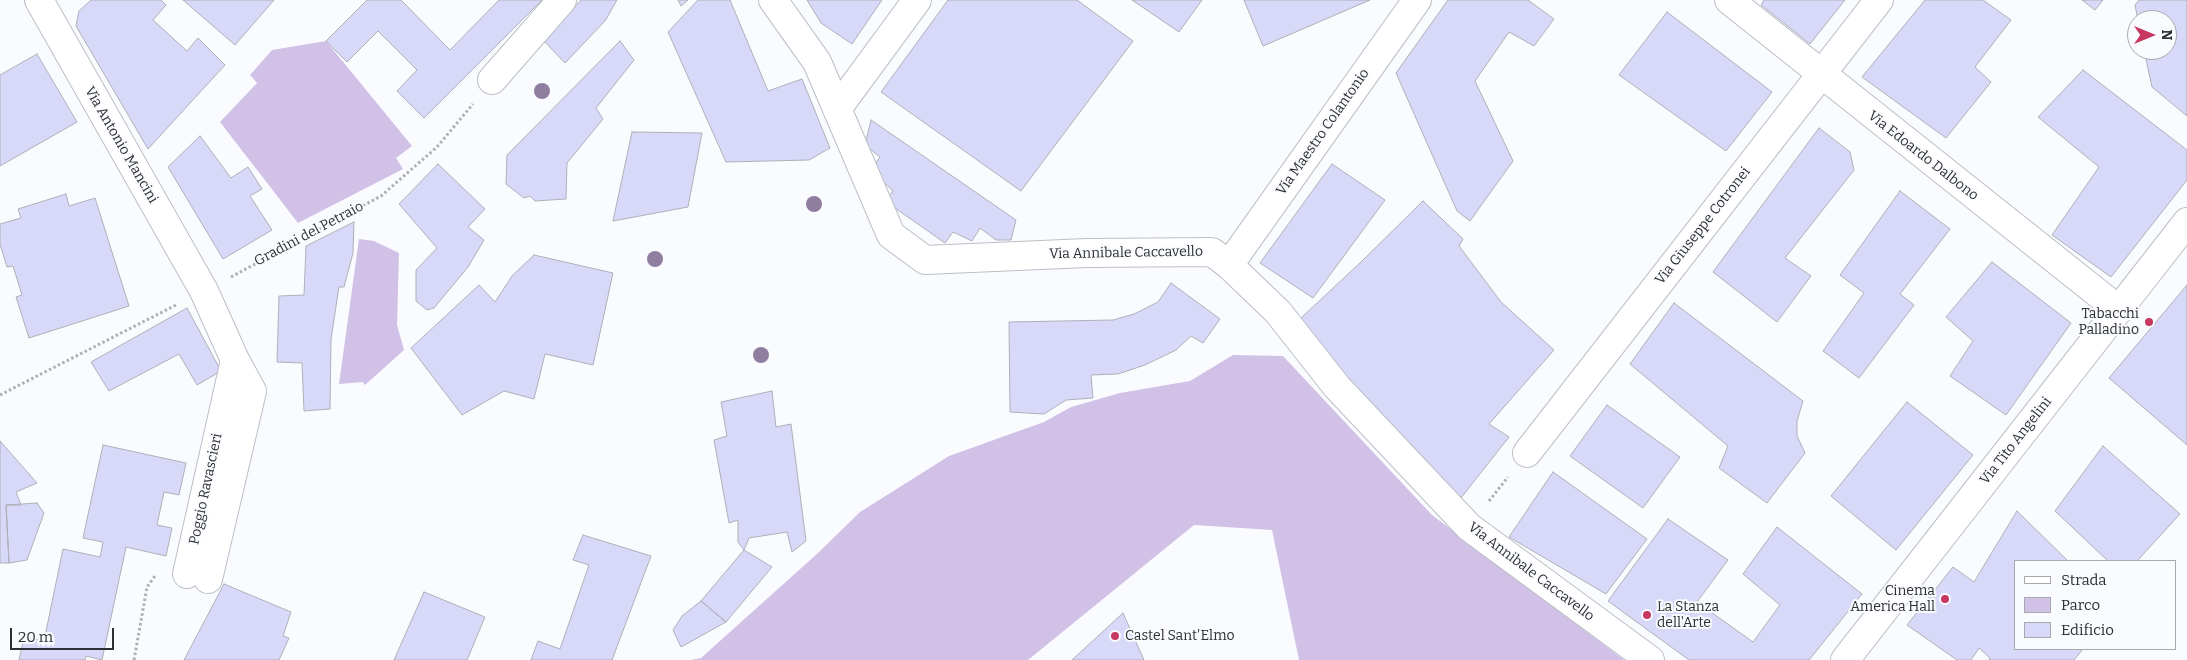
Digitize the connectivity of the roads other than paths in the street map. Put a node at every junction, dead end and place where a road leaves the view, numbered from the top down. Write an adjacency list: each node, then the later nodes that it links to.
1 (39, 0): 13 (street, Via Antonio Mancini)
2 (562, 0): 9 (street)
3 (773, 0): 10 (street, Via Annibale Caccavello)
4 (917, 0): 10 (street)
5 (1417, 0): 12 (street, Via Maestro Colantonio)
6 (1729, 0): 8 (street, Via Edoardo Dalbono)
7 (1879, 0): 8 (street, Via Giuseppe Cotronei)
8 (1821, 75): 14 (street, Via Edoardo Dalbono); 15 (street, Via Giuseppe Cotronei)
9 (492, 80)
10 (837, 109): 12 (street, Via Annibale Caccavello)
11 (2187, 222): 14 (street, Via Tito Angelini)
12 (1229, 265): 17 (street, Via Annibale Caccavello)
13 (204, 291): 16 (street, Poggio Ravascieri)
14 (2119, 310): 18 (street, Via Tito Angelini)
15 (1527, 453)
16 (197, 576)
17 (1650, 660)
18 (1845, 660)

